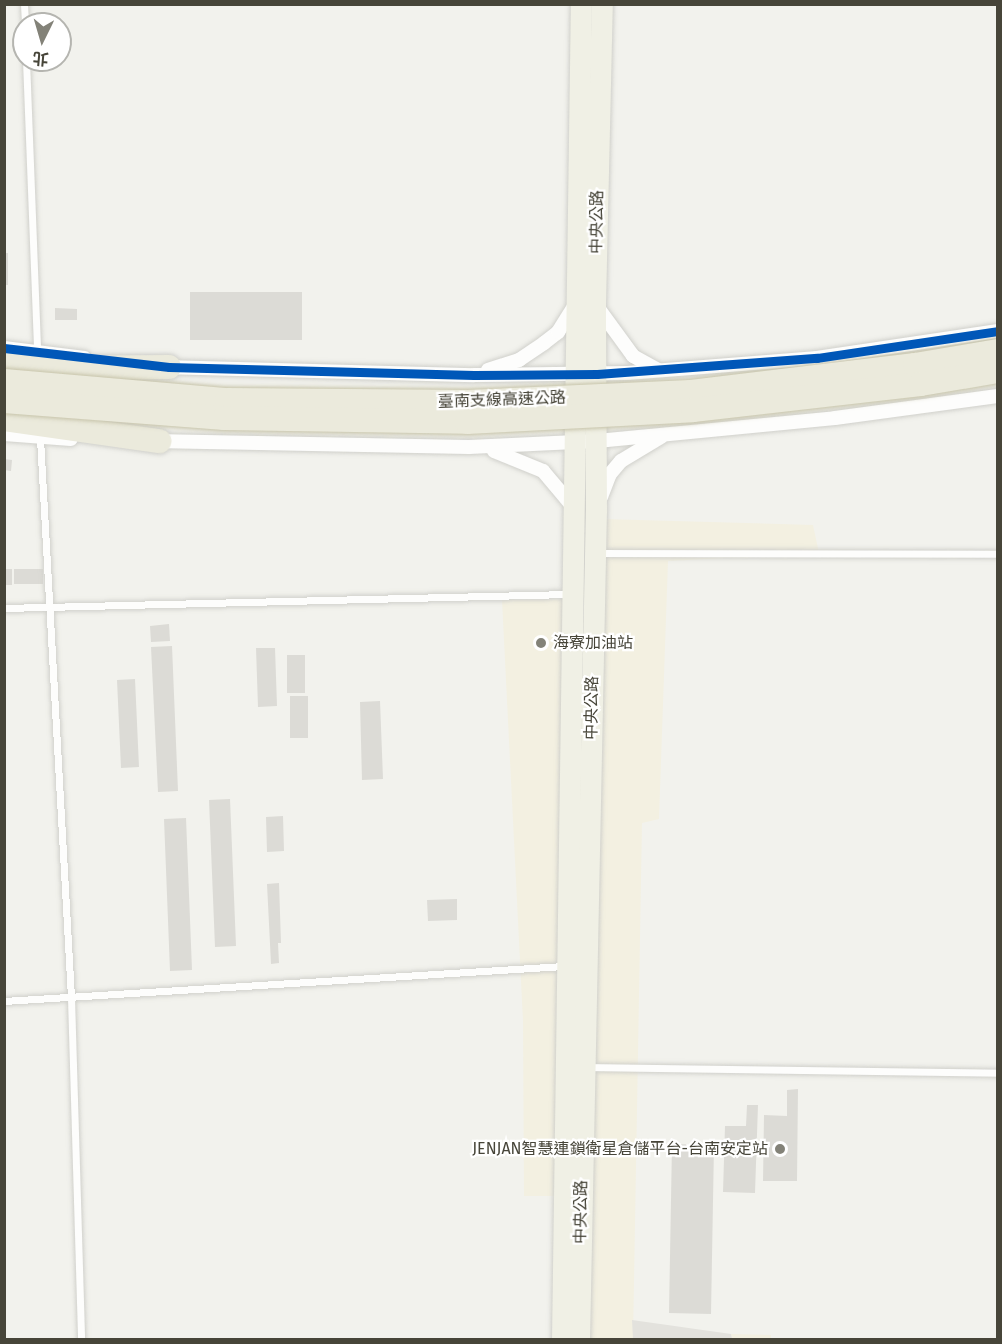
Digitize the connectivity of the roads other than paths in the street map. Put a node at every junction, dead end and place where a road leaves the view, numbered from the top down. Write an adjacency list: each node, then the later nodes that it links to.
1 (581, 4): 4 (main road, 中央公路)
2 (602, 4): 4 (main road, 中央公路)
3 (26, 72): 8 (lane)
4 (586, 304): 12 (street); 13 (main road, 中央公路); 14 (main road, 中央公路); 15 (street)
5 (998, 332): 12 (street)
6 (4, 348): 8 (street)
7 (998, 351): 16 (highway, 臺南支線高速公路, bridge)
8 (37, 353): 10 (street)
9 (4, 364): 10 (highway)
10 (169, 368): 15 (street)
11 (998, 370): 18 (highway, 臺南支線高速公路, bridge)
12 (660, 371): 14 (street)
13 (575, 374): 14 (street); 15 (street); 25 (main road, 中央公路)
14 (597, 374): 24 (main road, 中央公路)
15 (474, 375)
16 (4, 381)
17 (998, 396): 20 (street)
18 (4, 400)
19 (4, 419): 23 (highway)
20 (668, 433): 24 (street); 27 (street)
21 (4, 434): 22 (street)
22 (40, 438): 23 (street); 32 (lane)
23 (159, 441): 26 (street)
24 (597, 441): 25 (street); 27 (main road, 中央公路)
25 (574, 442): 26 (street); 27 (main road, 中央公路)
26 (469, 447): 27 (street)
27 (586, 510): 28 (main road, 中央公路); 30 (main road, 中央公路)
28 (595, 553): 29 (lane); 36 (main road, 中央公路)
29 (998, 554)
30 (575, 594): 32 (lane); 33 (main road, 中央公路)
31 (4, 608): 32 (lane)
32 (49, 609): 34 (lane)
33 (569, 965): 34 (lane); 36 (main road, 中央公路)
34 (71, 998): 35 (lane); 38 (lane)
35 (4, 1001)
36 (576, 1066): 37 (lane); 39 (main road, 中央公路); 40 (main road, 中央公路)
37 (998, 1073)
38 (81, 1340)
39 (562, 1340)
40 (579, 1340)

